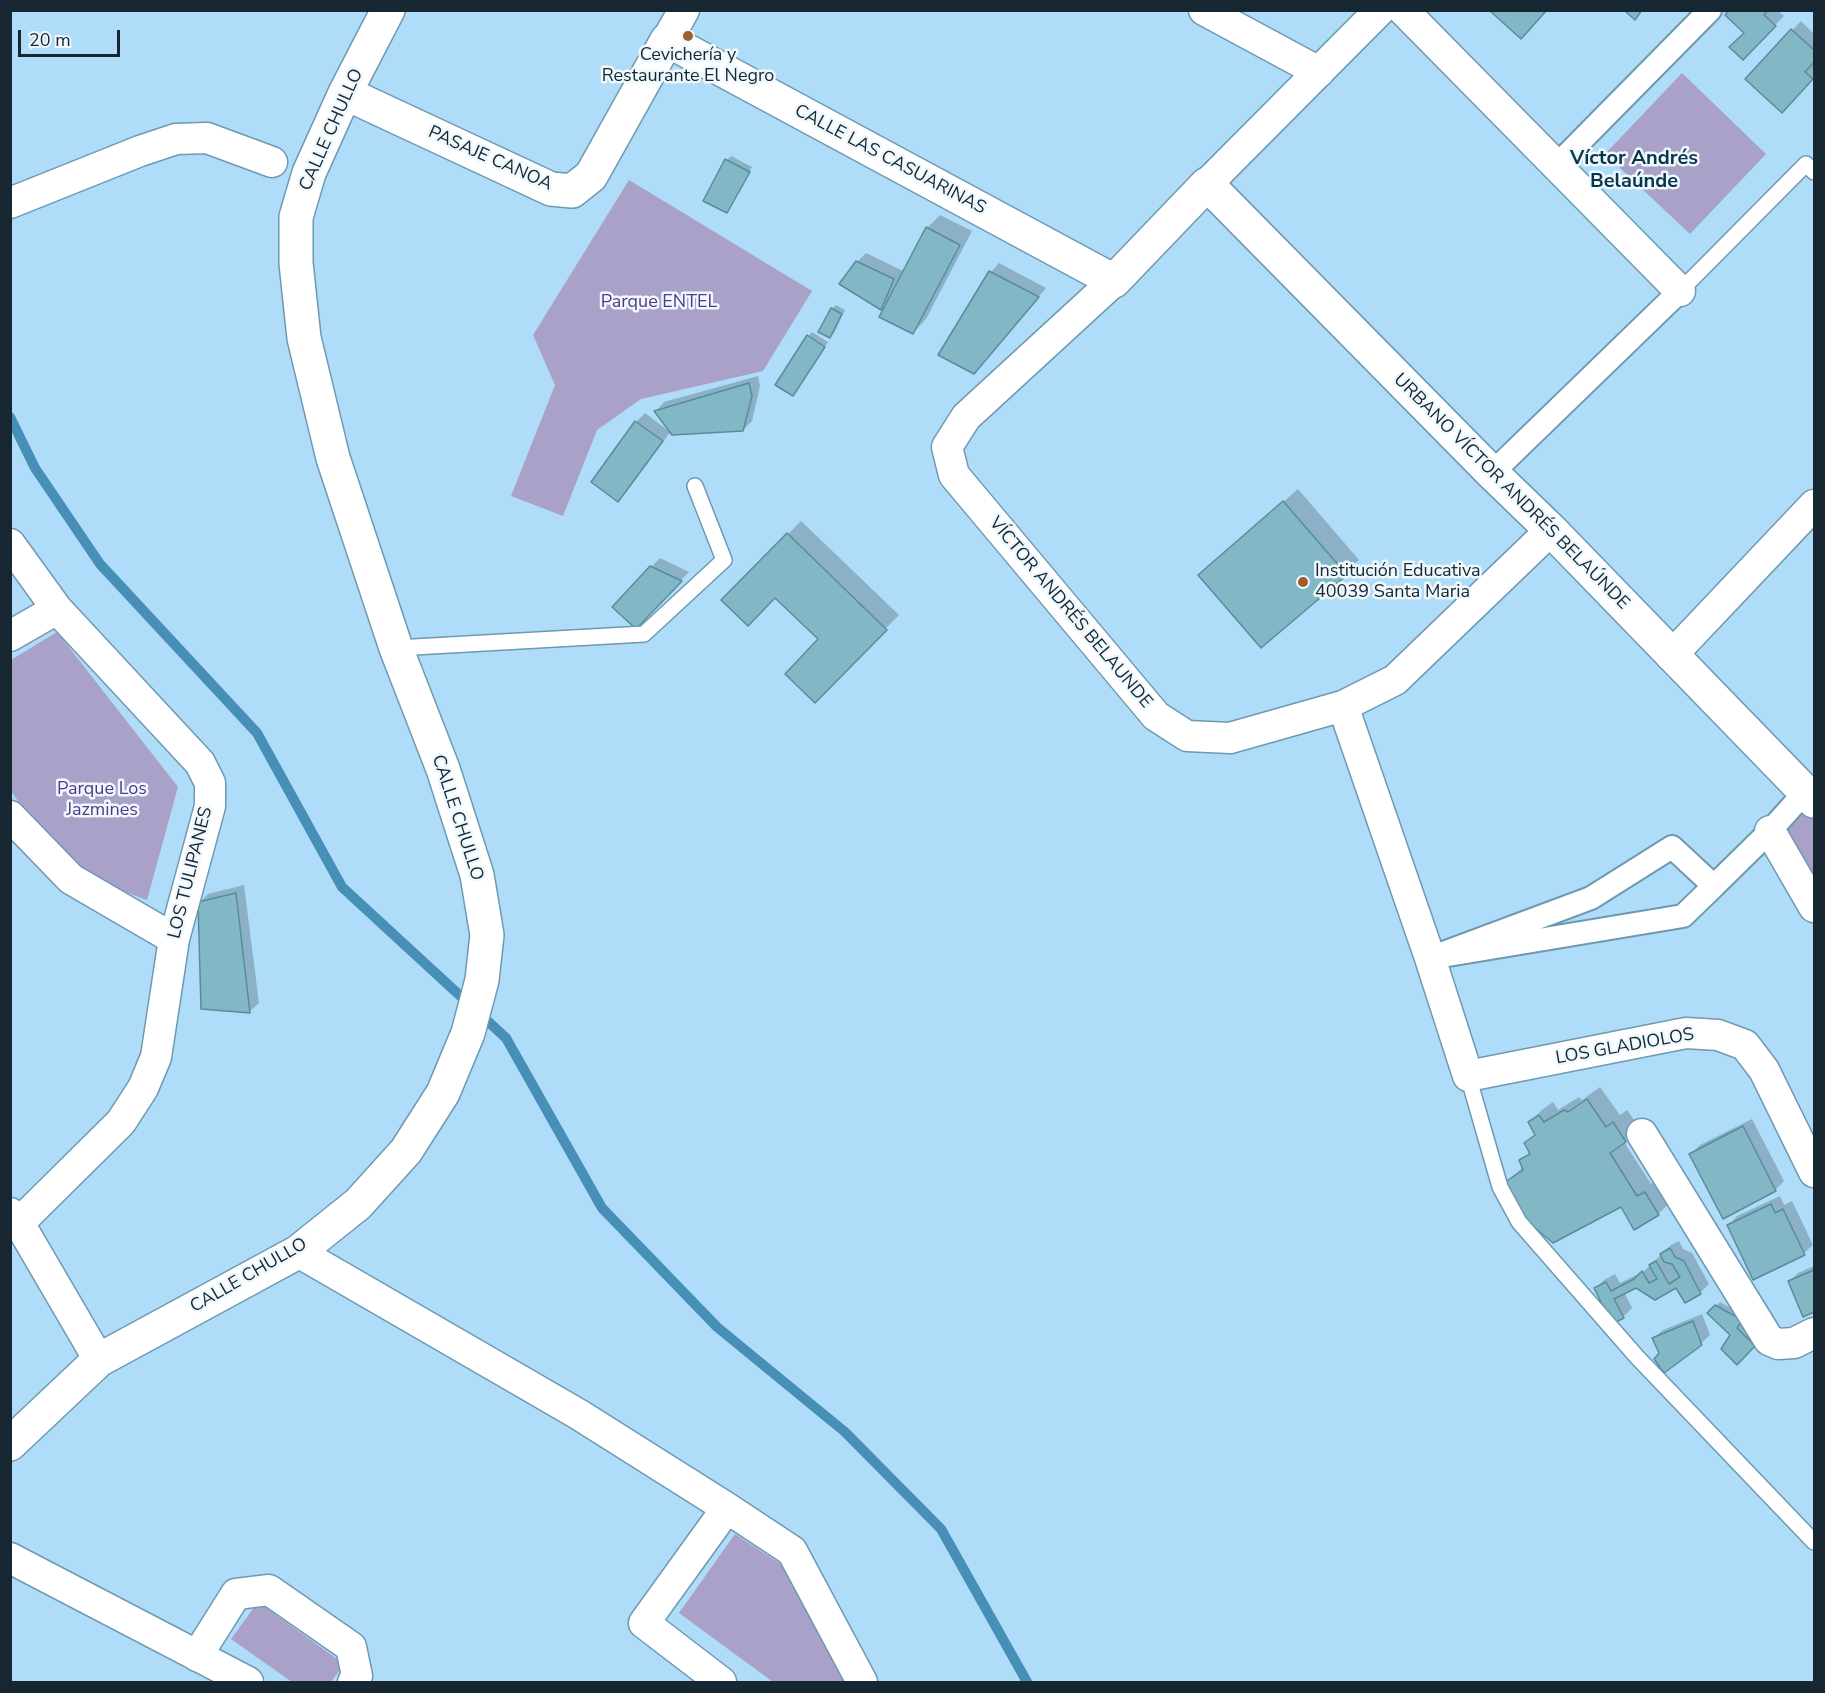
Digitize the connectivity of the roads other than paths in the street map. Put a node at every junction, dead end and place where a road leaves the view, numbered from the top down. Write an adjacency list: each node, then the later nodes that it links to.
1 (388, 10): 9 (street, CALLE CHULLO)
2 (684, 10): 7 (street, PASAJE CANOA)
3 (1204, 10): 8 (street)
4 (1380, 10): 8 (street)
5 (1403, 10): 11 (street)
6 (1710, 10): 11 (street)
7 (667, 40): 9 (street, PASAJE CANOA); 15 (street, CALLE LAS CASUARINAS)
8 (1319, 72): 13 (street)
9 (345, 93): 24 (street, CALLE CHULLO)
10 (272, 162): 14 (street)
11 (1557, 165): 16 (street)
12 (1815, 172): 16 (lane)
13 (1207, 184): 15 (street); 17 (street, URBANO VÍCTOR ANDRÉS BELAÚNDE)
14 (10, 203)
15 (1114, 281): 26 (street, VÍCTOR ANDRÉS BELAUNDE)
16 (1680, 291): 17 (street)
17 (1492, 473): 20 (street, URBANO VÍCTOR ANDRÉS BELAÚNDE)
18 (695, 486): 24 (lane)
19 (1815, 505): 25 (street)
20 (1551, 530): 25 (street, URBANO VÍCTOR ANDRÉS BELAÚNDE); 26 (street, VÍCTOR ANDRÉS BELAUNDE)
21 (10, 544): 22 (street, LOS TULIPANES)
22 (57, 609): 23 (street); 32 (street, LOS TULIPANES)
23 (10, 636)
24 (396, 648): 38 (street, CALLE CHULLO)
25 (1671, 656): 27 (street, URBANO VÍCTOR ANDRÉS BELAÚNDE)
26 (1343, 706): 33 (street)
27 (1810, 797): 29 (street)
28 (10, 816): 32 (street)
29 (1770, 831): 30 (street); 31 (street)
30 (1714, 886): 33 (street); 33 (street)
31 (1815, 907)
32 (174, 939): 37 (street, LOS TULIPANES)
33 (1430, 957): 34 (street)
34 (1468, 1076): 36 (street, LOS GLADIOLOS); 43 (lane)
35 (1642, 1134): 39 (street)
36 (1815, 1172)
37 (15, 1218): 40 (street)
38 (298, 1252): 40 (street, CALLE CHULLO); 42 (street)
39 (1815, 1333)
40 (99, 1360): 41 (street, CALLE CHULLO)
41 (10, 1444)
42 (727, 1508): 48 (street); 49 (street)
43 (1815, 1542)
44 (10, 1558): 45 (street)
45 (197, 1656): 46 (street); 47 (street)
46 (248, 1683)
47 (353, 1683)
48 (720, 1683)
49 (862, 1683)

